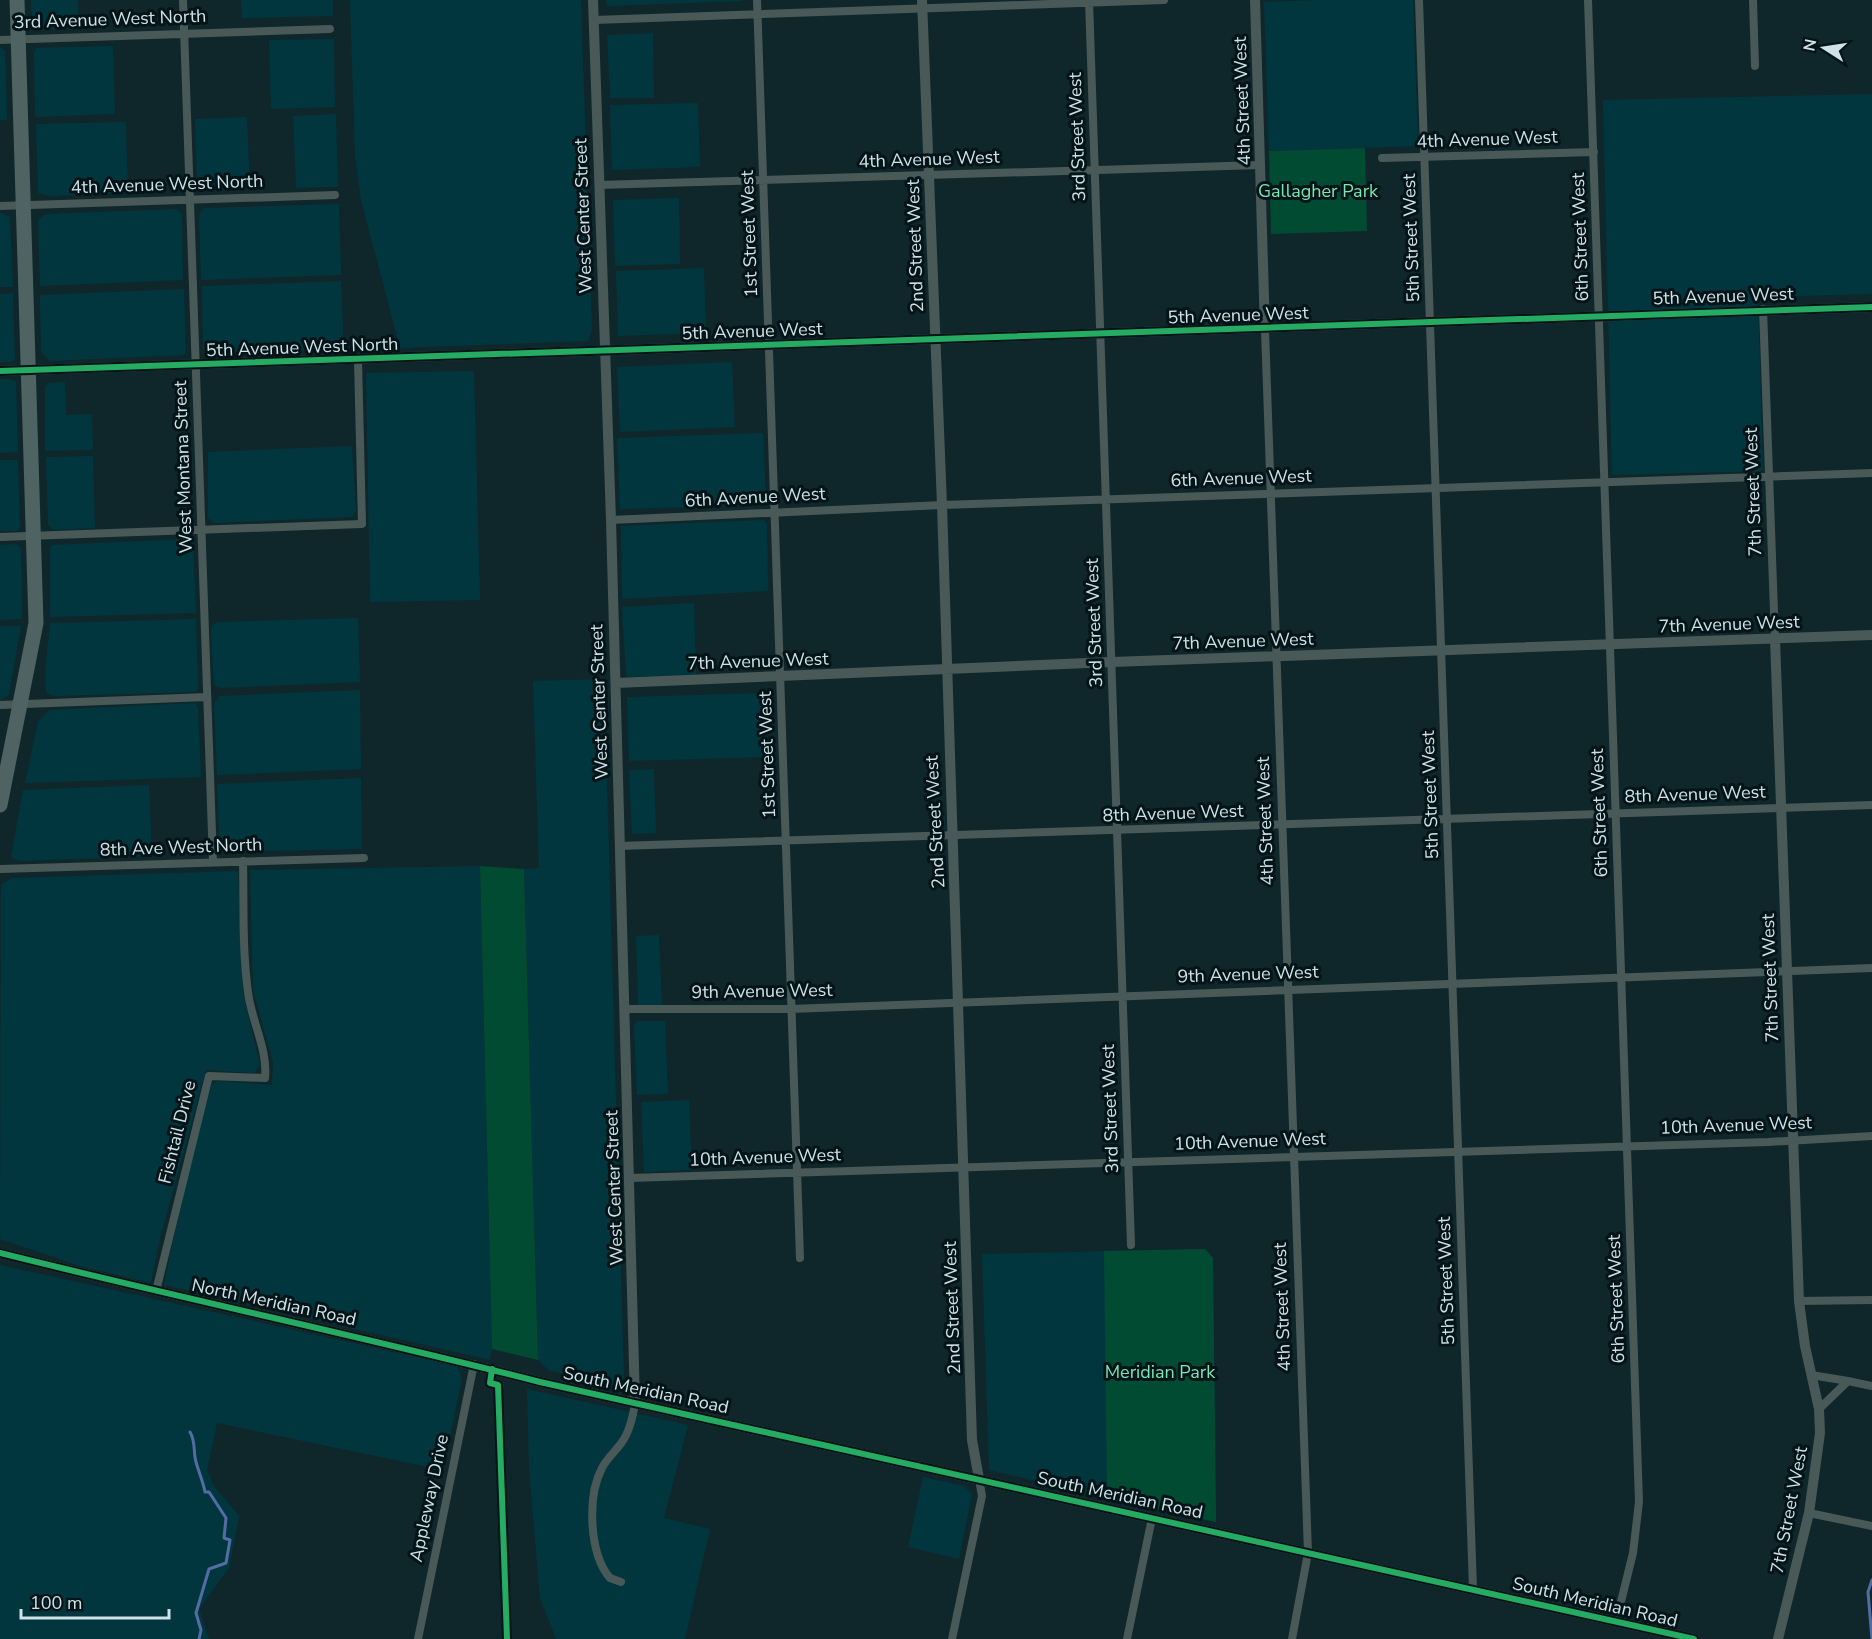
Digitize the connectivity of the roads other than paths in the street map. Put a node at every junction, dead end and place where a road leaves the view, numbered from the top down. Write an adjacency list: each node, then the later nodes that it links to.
1 (17, 0): 16 (highway)
2 (183, 0): 15 (street, West Montana Street)
3 (593, 0): 13 (street, West Center Street)
4 (757, 0): 12 (street, 1st Street West)
5 (1164, 0): 10 (street)
6 (1255, 0): 22 (street, 4th Street West)
7 (1419, 0): 20 (street, 5th Street West)
8 (1588, 0): 19 (street, 6th Street West)
9 (1753, 0): 18 (street)
10 (1089, 1): 11 (street); 23 (street, 3rd Street West)
11 (922, 4): 12 (street); 24 (street, 2nd Street West)
12 (757, 14): 13 (street); 25 (street, 1st Street West)
13 (594, 20): 26 (street, West Center Street)
14 (330, 29): 15 (street, 3rd Avenue West North)
15 (184, 34): 16 (street, 3rd Avenue West North); 28 (street, West Montana Street)
16 (18, 39): 17 (street, 3rd Avenue West North); 30 (highway)
17 (0, 40)
18 (1755, 66)
19 (1594, 152): 20 (street, 4th Avenue West); 33 (street, 6th Street West)
20 (1425, 157): 21 (street, 4th Avenue West); 34 (street, 5th Street West)
21 (1382, 158)
22 (1260, 165): 23 (street, 4th Avenue West); 35 (street, 4th Street West)
23 (1095, 170): 24 (street, 4th Avenue West); 36 (street, 3rd Street West)
24 (928, 175): 25 (street, 4th Avenue West); 37 (street, 2nd Street West)
25 (764, 180): 26 (street, 4th Avenue West); 38 (street, 1st Street West)
26 (599, 185): 39 (street, West Center Street)
27 (335, 195): 28 (street, 4th Avenue West North)
28 (190, 200): 30 (street, 4th Avenue West North); 41 (street, West Montana Street)
29 (0, 206): 30 (street, 4th Avenue West North)
30 (25, 206): 43 (highway)
31 (1872, 307): 32 (street, 5th Avenue West)
32 (1763, 309): 33 (street, 5th Avenue West); 45 (street, 7th Street West)
33 (1599, 316): 34 (street, 5th Avenue West); 46 (street, 6th Street West)
34 (1431, 323): 35 (street, 5th Avenue West); 47 (street, 5th Street West)
35 (1265, 330): 36 (street, 5th Avenue West); 48 (street, 4th Street West)
36 (1100, 334): 37 (street, 5th Avenue West); 49 (street, 3rd Street West)
37 (934, 340): 38 (street, 5th Avenue West); 50 (street, 2nd Street West)
38 (770, 345): 39 (street, 5th Avenue West); 51 (street, 1st Street West)
39 (604, 352): 40 (street, 5th Avenue West North); 52 (street, West Center Street)
40 (358, 360): 41 (street, 5th Avenue West North); 53 (street)
41 (196, 365): 43 (street, 5th Avenue West North); 53 (street, West Montana Street)
42 (0, 371): 43 (street, 5th Avenue West North)
43 (30, 371): 55 (highway)
44 (1872, 473): 45 (street, 6th Avenue West)
45 (1768, 476): 46 (street, 6th Avenue West); 57 (street, 7th Street West)
46 (1603, 481): 47 (street, 6th Avenue West); 58 (street, 6th Street West)
47 (1436, 489): 48 (street, 6th Avenue West); 59 (street, 5th Street West)
48 (1270, 494): 49 (street, 6th Avenue West); 60 (street, 4th Street West)
49 (1106, 500): 50 (street, 6th Avenue West); 61 (street, 3rd Street West)
50 (942, 505): 51 (street, 6th Avenue West); 62 (street, 2nd Street West)
51 (775, 513): 52 (street, 6th Avenue West); 63 (street, 1st Street West)
52 (611, 520): 64 (street, West Center Street)
53 (201, 531): 55 (street); 65 (street, West Montana Street)
54 (0, 537): 55 (street)
55 (36, 537): 66 (highway)
56 (1872, 635): 57 (street, 7th Avenue West)
57 (1775, 639): 58 (street, 7th Avenue West); 70 (street, 7th Street West)
58 (1609, 645): 59 (street, 7th Avenue West); 71 (street, 6th Street West)
59 (1441, 650): 60 (street, 7th Avenue West); 72 (street, 5th Street West)
60 (1276, 656): 61 (street, 7th Avenue West); 73 (street, 4th Street West)
61 (1112, 662): 62 (street, 7th Avenue West); 74 (street, 3rd Street West)
62 (946, 670): 63 (street, 7th Avenue West); 75 (street, 2nd Street West)
63 (780, 678): 64 (street, 7th Avenue West); 76 (street, 1st Street West)
64 (616, 683): 77 (street, West Center Street)
65 (207, 697): 66 (street); 80 (street, West Montana Street)
66 (21, 704): 67 (street); 68 (highway)
67 (0, 705)
68 (0, 805)
69 (1872, 805): 70 (street, 8th Avenue West)
70 (1780, 808): 71 (street, 8th Avenue West); 83 (street, 7th Street West)
71 (1616, 813): 72 (street, 8th Avenue West); 84 (street, 6th Street West)
72 (1447, 820): 73 (street, 8th Avenue West); 85 (street, 5th Street West)
73 (1282, 826): 74 (street, 8th Avenue West); 86 (street, 4th Street West)
74 (1117, 831): 75 (street, 8th Avenue West); 87 (street, 3rd Street West)
75 (952, 837): 76 (street, 8th Avenue West); 88 (street, 2nd Street West)
76 (786, 843): 77 (street, 8th Avenue West); 89 (street, 1st Street West)
77 (619, 846): 90 (street, West Center Street)
78 (364, 858): 79 (street, 8th Ave West North)
79 (243, 861): 80 (street, 8th Ave West North); 103 (street, Fishtail Drive)
80 (213, 862): 81 (street, 8th Ave West North)
81 (0, 868)
82 (1872, 968): 83 (street, 9th Avenue West)
83 (1786, 971): 84 (street, 9th Avenue West); 92 (street, 7th Street West)
84 (1620, 976): 85 (street, 9th Avenue West); 93 (street, 6th Street West)
85 (1453, 983): 86 (street, 9th Avenue West); 94 (street, 5th Street West)
86 (1288, 989): 87 (street, 9th Avenue West); 95 (street, 4th Street West)
87 (1123, 996): 88 (street, 9th Avenue West); 96 (street, 3rd Street West)
88 (959, 1002): 89 (street, 9th Avenue West); 97 (street, 2nd Street West)
89 (791, 1008): 90 (street, 9th Avenue West); 98 (street, 1st Street West)
90 (625, 1010): 99 (street, West Center Street)
91 (1872, 1136): 92 (street, 10th Avenue West)
92 (1792, 1140): 93 (street, 10th Avenue West); 105 (street, 7th Street West)
93 (1626, 1145): 94 (street, 10th Avenue West); 120 (street, 6th Street West)
94 (1458, 1151): 95 (street, 10th Avenue West); 119 (street, 5th Street West)
95 (1294, 1156): 96 (street, 10th Avenue West); 117 (street, 4th Street West)
96 (1129, 1161): 97 (street, 10th Avenue West); 100 (street, 3rd Street West)
97 (964, 1168): 98 (street, 10th Avenue West); 113 (street, 2nd Street West)
98 (796, 1172): 99 (street, 10th Avenue West); 102 (street, 1st Street West)
99 (630, 1178): 111 (street, West Center Street)
100 (1131, 1245)
101 (0, 1253): 103 (street, North Meridian Road)
102 (800, 1257)
103 (156, 1291): 106 (street, North Meridian Road)
104 (1872, 1300): 105 (street)
105 (1799, 1301): 107 (street, 7th Street West)
106 (474, 1364): 108 (street, North Meridian Road); 121 (street, Appleway Drive)
107 (1811, 1375): 109 (street); 112 (street, 7th Street West)
108 (540, 1382): 111 (street, South Meridian Road)
109 (1848, 1382): 110 (street); 112 (street)
110 (1872, 1386)
111 (635, 1403): 113 (street, South Meridian Road); 118 (street)
112 (1819, 1409): 114 (street, 7th Street West)
113 (979, 1479): 115 (street, South Meridian Road); 122 (street, 2nd Street West)
114 (1809, 1513): 116 (street); 126 (street, 7th Street West)
115 (1152, 1518): 117 (street, South Meridian Road); 123 (street)
116 (1872, 1526)
117 (1308, 1553): 119 (street, South Meridian Road); 124 (street, 4th Street West)
118 (621, 1582)
119 (1473, 1589): 120 (street, South Meridian Road)
120 (1616, 1622): 125 (street, South Meridian Road)
121 (418, 1639)
122 (952, 1639)
123 (1127, 1639)
124 (1292, 1639)
125 (1694, 1639)
126 (1778, 1639)

